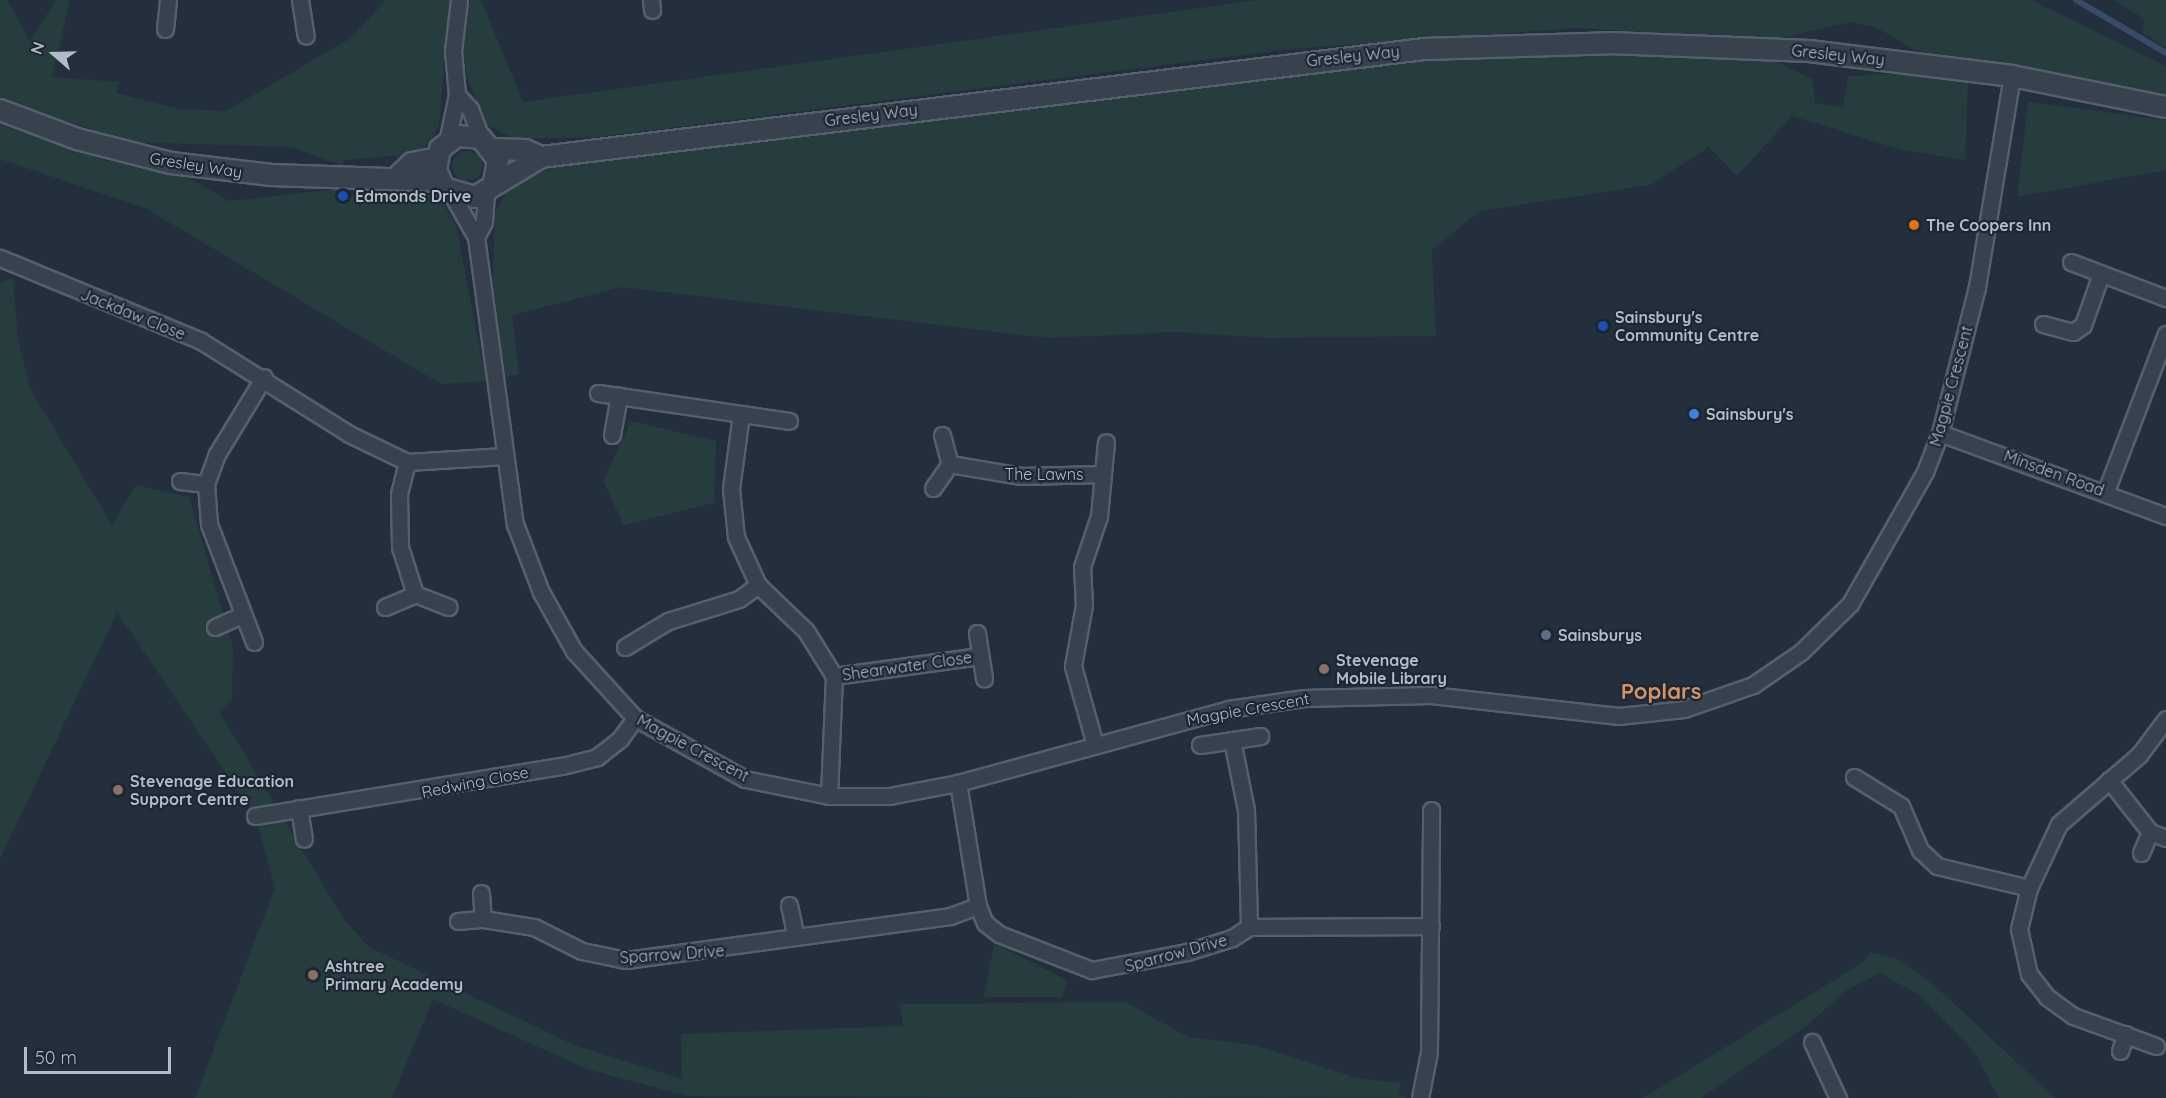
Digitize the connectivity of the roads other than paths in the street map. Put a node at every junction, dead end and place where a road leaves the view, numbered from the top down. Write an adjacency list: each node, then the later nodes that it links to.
1 (168, 0): 4 (street)
2 (300, 0): 5 (street)
3 (459, 0): 7 (street)
4 (165, 29)
5 (306, 36)
6 (2012, 76): 8 (street, Gresley Way); 12 (street, Gresley Way); 29 (street, Magpie Crescent)
7 (457, 95): 10 (street); 11 (street)
8 (2166, 107)
9 (0, 110): 13 (street, Gresley Way)
10 (487, 144): 11 (street, Gresley Way); 12 (street, Gresley Way); 15 (street)
11 (442, 150): 13 (street, Gresley Way); 14 (street)
12 (541, 158): 15 (street, Gresley Way)
13 (398, 176): 14 (street, Gresley Way)
14 (445, 187): 15 (street, Gresley Way); 16 (street, Magpie Crescent)
15 (490, 187): 16 (street, Magpie Crescent)
16 (476, 237): 33 (street, Magpie Crescent)
17 (0, 258): 24 (street, Jackdaw Close)
18 (2071, 262): 19 (street)
19 (2101, 273): 20 (street); 21 (street)
20 (2166, 298)
21 (2043, 324)
22 (2166, 334): 23 (street)
23 (2161, 364): 40 (street)
24 (264, 377): 34 (street, Jackdaw Close); 38 (street)
25 (598, 393): 26 (street)
26 (619, 396): 27 (street); 30 (street)
27 (741, 414): 28 (street); 42 (street, Shearwater Close)
28 (789, 421)
29 (1940, 434): 40 (street, Minsden Road); 58 (street, Magpie Crescent)
30 (612, 435)
31 (942, 435): 35 (street)
32 (1106, 442): 36 (street, The Lawns)
33 (505, 456): 34 (street, Jackdaw Close); 54 (street, Magpie Crescent)
34 (407, 462): 43 (street)
35 (950, 464): 36 (street, The Lawns); 39 (street)
36 (1102, 474): 58 (street, The Lawns)
37 (180, 481): 38 (street)
38 (206, 484): 46 (street)
39 (933, 488)
40 (2106, 491): 41 (street, Minsden Road)
41 (2166, 516)
42 (758, 585): 50 (street); 52 (street, Shearwater Close)
43 (415, 594): 44 (street); 45 (street)
44 (385, 607)
45 (449, 607)
46 (240, 616): 47 (street); 49 (street)
47 (214, 627)
48 (977, 633): 51 (street, Shearwater Close)
49 (254, 642)
50 (625, 647)
51 (980, 656): 52 (street, Shearwater Close); 53 (street, Shearwater Close)
52 (834, 676): 63 (street, Shearwater Close)
53 (984, 678)
54 (634, 718): 63 (street, Magpie Crescent); 64 (street, Redwing Close)
55 (2166, 718): 61 (street)
56 (1260, 736): 57 (street)
57 (1232, 741): 59 (street); 78 (street, Sparrow Drive)
58 (1095, 745): 62 (street, Magpie Crescent)
59 (1200, 745)
60 (1854, 777): 71 (street)
61 (2109, 780): 67 (street); 71 (street)
62 (958, 783): 63 (street, Magpie Crescent); 74 (street, Sparrow Drive)
63 (829, 796)
64 (299, 808): 66 (street, Redwing Close); 69 (street)
65 (1431, 810): 77 (street)
66 (255, 816)
67 (2150, 832): 68 (street); 70 (street)
68 (2166, 838)
69 (304, 839)
70 (2141, 853)
71 (2029, 888): 80 (street)
72 (481, 893): 75 (street)
73 (789, 905): 79 (street)
74 (978, 906): 78 (street, Sparrow Drive); 79 (street, Sparrow Drive)
75 (483, 919): 76 (street, Sparrow Drive); 79 (street, Sparrow Drive)
76 (458, 921)
77 (1431, 926): 78 (street, Sparrow Drive); 84 (street)
78 (1249, 927)
79 (795, 934)
80 (2126, 1034): 82 (street); 83 (street)
81 (1812, 1042): 85 (street)
82 (2156, 1046)
83 (2120, 1051)
84 (1420, 1098)
85 (1838, 1098)

